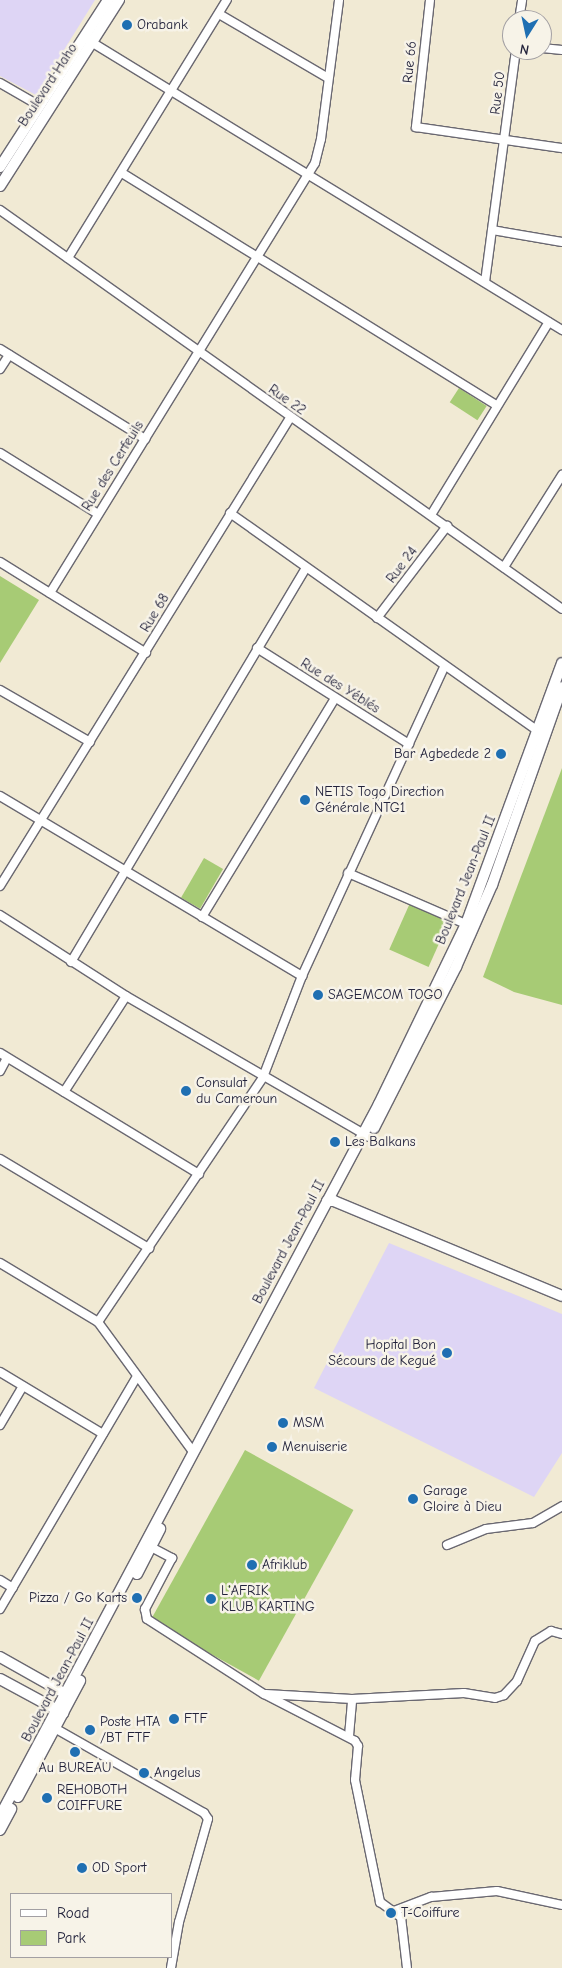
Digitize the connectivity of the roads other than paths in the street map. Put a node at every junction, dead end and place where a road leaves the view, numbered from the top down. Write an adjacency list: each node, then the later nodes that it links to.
1 (108, 0): 7 (main road, Boulevard Haho)
2 (119, 0): 7 (main road, Boulevard Haho)
3 (227, 0): 6 (street)
4 (339, 0): 9 (street, Rue des Cerfeuils)
5 (430, 0): 13 (street, Rue 66)
6 (219, 14): 9 (street); 11 (street)
7 (89, 40): 11 (street); 12 (main road, Boulevard Haho); 18 (main road, Boulevard Haho)
8 (515, 60): 13 (street, Rue 50)
9 (328, 78): 17 (street, Rue des Cerfeuils)
10 (0, 83): 12 (street)
11 (170, 92): 16 (street); 17 (street)
12 (40, 106): 15 (main road, Boulevard Haho)
13 (505, 140): 14 (street); 20 (street, Rue 50)
14 (562, 148)
15 (0, 167)
16 (122, 173): 22 (street); 23 (street)
17 (309, 174): 23 (street, Rue des Cerfeuils); 24 (street)
18 (0, 186)
19 (0, 210): 22 (street, Rue 22)
20 (492, 230): 21 (street); 24 (street, Rue 50)
21 (562, 242)
22 (68, 258): 28 (street, Rue 22)
23 (257, 258): 28 (street, Rue des Cerfeuils); 31 (street)
24 (486, 282): 25 (street)
25 (549, 322): 26 (street); 31 (street)
26 (562, 330)
27 (0, 349): 29 (street)
28 (200, 354): 32 (street, Rue 22); 33 (street, Rue des Cerfeuils)
29 (9, 355): 30 (street); 33 (street)
30 (0, 369)
31 (496, 405): 38 (street)
32 (290, 418): 37 (street, Rue 68); 38 (street, Rue 22)
33 (145, 439): 36 (street, Rue des Cerfeuils)
34 (0, 453): 36 (street)
35 (562, 475): 41 (street)
36 (98, 514): 43 (street, Rue des Cerfeuils)
37 (230, 514): 42 (street); 47 (street, Rue 68)
38 (431, 515): 39 (street, Rue 22)
39 (446, 526): 41 (street, Rue 22); 45 (street, Rue 24)
40 (0, 562): 43 (street)
41 (504, 567): 44 (street, Rue 22)
42 (306, 568): 45 (street); 46 (street)
43 (50, 593): 47 (street)
44 (562, 610)
45 (377, 618): 49 (street)
46 (257, 648): 52 (street, Rue des Yéblés); 58 (street)
47 (146, 653): 54 (street, Rue 68)
48 (562, 663): 53 (main road, Boulevard Jean-Paul II)
49 (444, 667): 53 (street); 55 (street)
50 (562, 687): 71 (main road, Boulevard Jean-Paul II)
51 (0, 690): 54 (street)
52 (335, 698): 55 (street, Rue des Yéblés); 62 (street)
53 (538, 731): 63 (main road, Boulevard Jean-Paul II)
54 (90, 742): 57 (street, Rue 68)
55 (410, 744): 59 (street)
56 (0, 796): 57 (street)
57 (40, 820): 58 (street); 60 (street, Rue 68)
58 (124, 872): 62 (street); 64 (street)
59 (348, 873): 63 (street); 65 (street)
60 (0, 886)
61 (0, 915): 64 (street)
62 (202, 918): 65 (street)
63 (466, 924): 71 (main road, Boulevard Jean-Paul II)
64 (71, 962): 66 (street)
65 (302, 976): 69 (street)
66 (126, 996): 69 (street); 70 (street)
67 (4, 1056): 68 (street); 70 (street)
68 (0, 1071)
69 (263, 1077): 71 (street); 73 (street)
70 (64, 1092): 73 (street)
71 (366, 1135): 74 (main road, Boulevard Jean-Paul II)
72 (0, 1159): 75 (street)
73 (199, 1174): 75 (street)
74 (330, 1201): 77 (main road); 84 (main road, Boulevard Jean-Paul II); 87 (main road, Boulevard Jean-Paul II)
75 (149, 1248): 78 (street)
76 (0, 1262): 78 (street)
77 (562, 1296)
78 (98, 1322): 80 (street)
79 (0, 1372): 81 (street)
80 (136, 1378): 83 (street); 84 (street)
81 (24, 1386): 82 (street); 83 (street)
82 (0, 1425)
83 (103, 1434): 89 (street)
84 (193, 1452): 95 (main road, Boulevard Jean-Paul II)
85 (562, 1506): 86 (street)
86 (447, 1545)
87 (151, 1547): 94 (street); 95 (main road, Boulevard Jean-Paul II)
88 (0, 1580): 89 (street)
89 (13, 1588): 90 (street)
90 (0, 1609)
91 (562, 1634): 96 (street)
92 (0, 1657): 95 (main road)
93 (0, 1679): 97 (main road)
94 (264, 1694): 96 (street); 99 (street)
95 (68, 1696): 97 (main road, Boulevard Jean-Paul II)
96 (352, 1699): 99 (street)
97 (60, 1712): 98 (main road, Boulevard Jean-Paul II)
98 (53, 1727): 100 (main road, Boulevard Jean-Paul II); 101 (main road, Boulevard Jean-Paul II); 104 (street)
99 (349, 1736): 103 (street)
100 (0, 1816)
101 (0, 1830)
102 (561, 1903): 103 (street)
103 (394, 1911): 105 (street)
104 (171, 1968)
105 (408, 1968)

